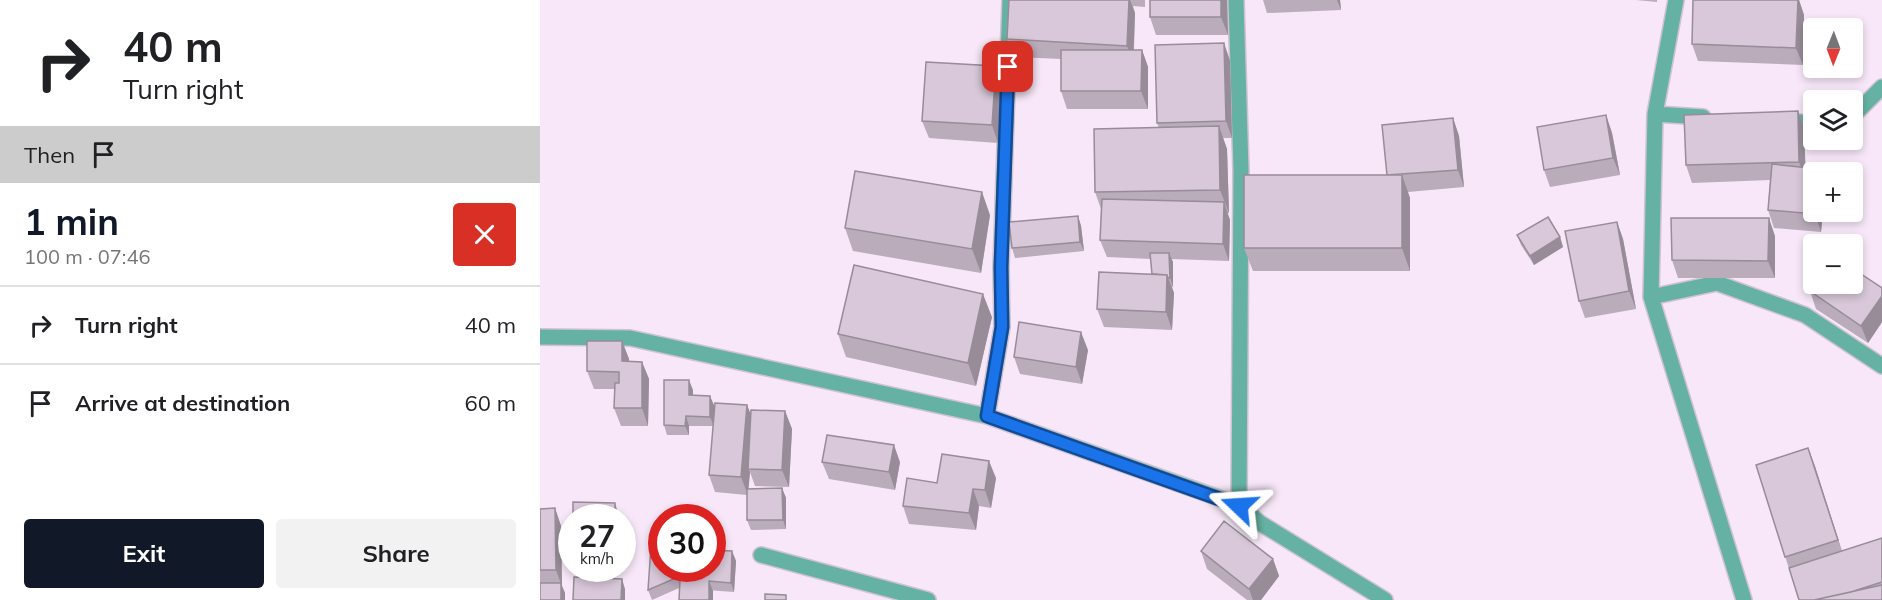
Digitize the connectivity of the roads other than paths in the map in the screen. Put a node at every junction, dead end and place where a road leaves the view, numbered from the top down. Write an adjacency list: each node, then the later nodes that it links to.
1 (1010, 0): 13 (street)
2 (1236, 0): 14 (street)
3 (1676, 0): 6 (street)
4 (1882, 87): 5 (street)
5 (1863, 106)
6 (1655, 114): 7 (street); 10 (street)
7 (1723, 118)
8 (1768, 120): 9 (street)
9 (1803, 122)
10 (1651, 297): 12 (street); 18 (street)
11 (540, 337): 13 (street)
12 (1882, 366)
13 (987, 416): 14 (street)
14 (1239, 506): 17 (street)
15 (761, 555): 16 (street)
16 (928, 600)
17 (1385, 600)
18 (1744, 600)

